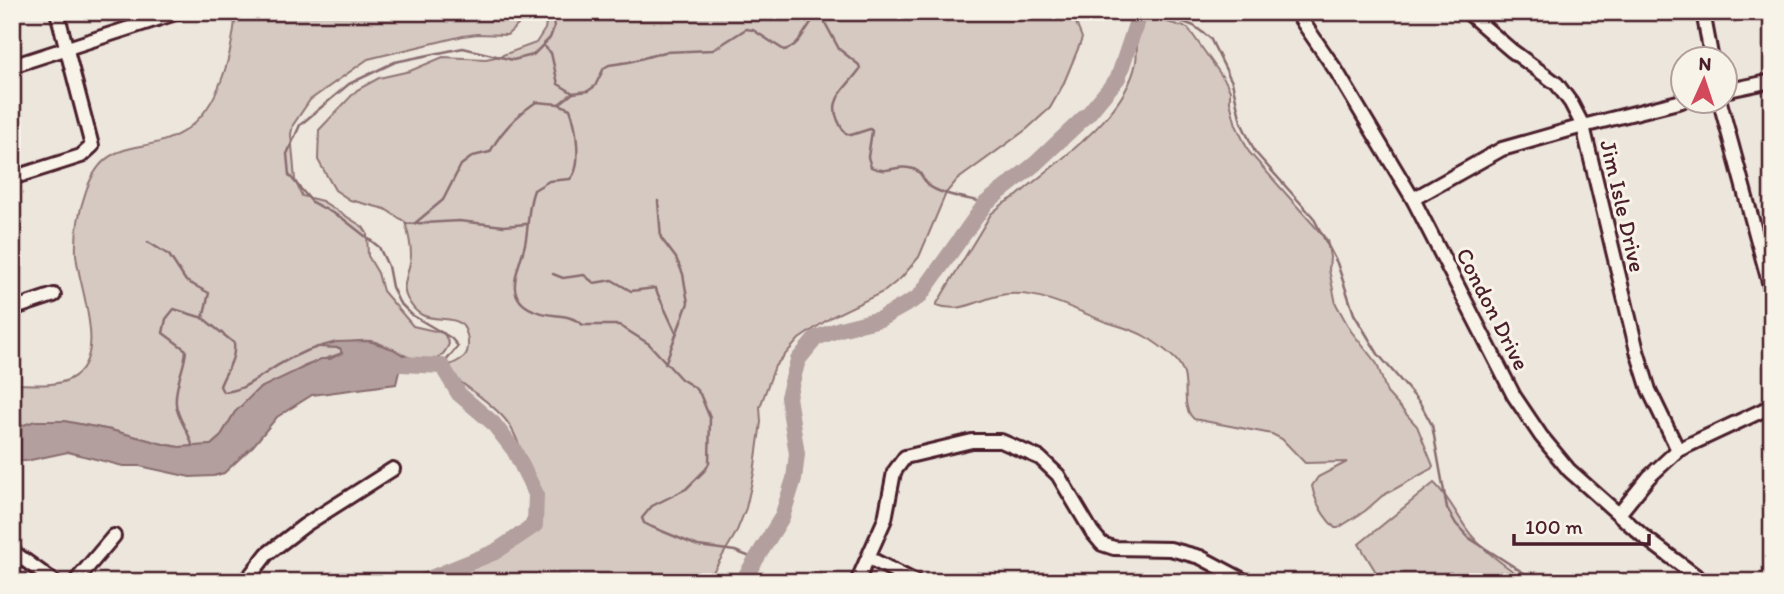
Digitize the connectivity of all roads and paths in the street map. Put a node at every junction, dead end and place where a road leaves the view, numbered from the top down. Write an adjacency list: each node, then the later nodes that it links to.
1 (57, 12): 7 (street)
2 (179, 12): 7 (street)
3 (1296, 12): 15 (street, Condon Drive)
4 (1467, 12): 13 (street, Jim Isle Drive)
5 (1703, 12): 6 (street)
6 (1709, 46)
7 (67, 48): 8 (street); 14 (street)
8 (12, 66)
9 (1772, 81): 10 (street)
10 (1738, 88)
11 (1668, 105): 13 (street)
12 (1724, 116): 16 (street)
13 (1583, 126): 15 (street); 20 (street, Jim Isle Drive)
14 (12, 178)
15 (1413, 199): 22 (street, Condon Drive)
16 (1772, 293)
17 (54, 295): 18 (street)
18 (12, 309)
19 (1772, 406): 20 (street)
20 (1678, 450): 22 (street)
21 (393, 469): 28 (street)
22 (1619, 514): 32 (street, Condon Drive)
23 (114, 537): 27 (street)
24 (12, 551): 26 (street)
25 (869, 558): 29 (street); 30 (street); 31 (street)
26 (55, 582)
27 (75, 582)
28 (246, 582)
29 (857, 582)
30 (916, 582)
31 (1247, 582)
32 (1704, 582)

